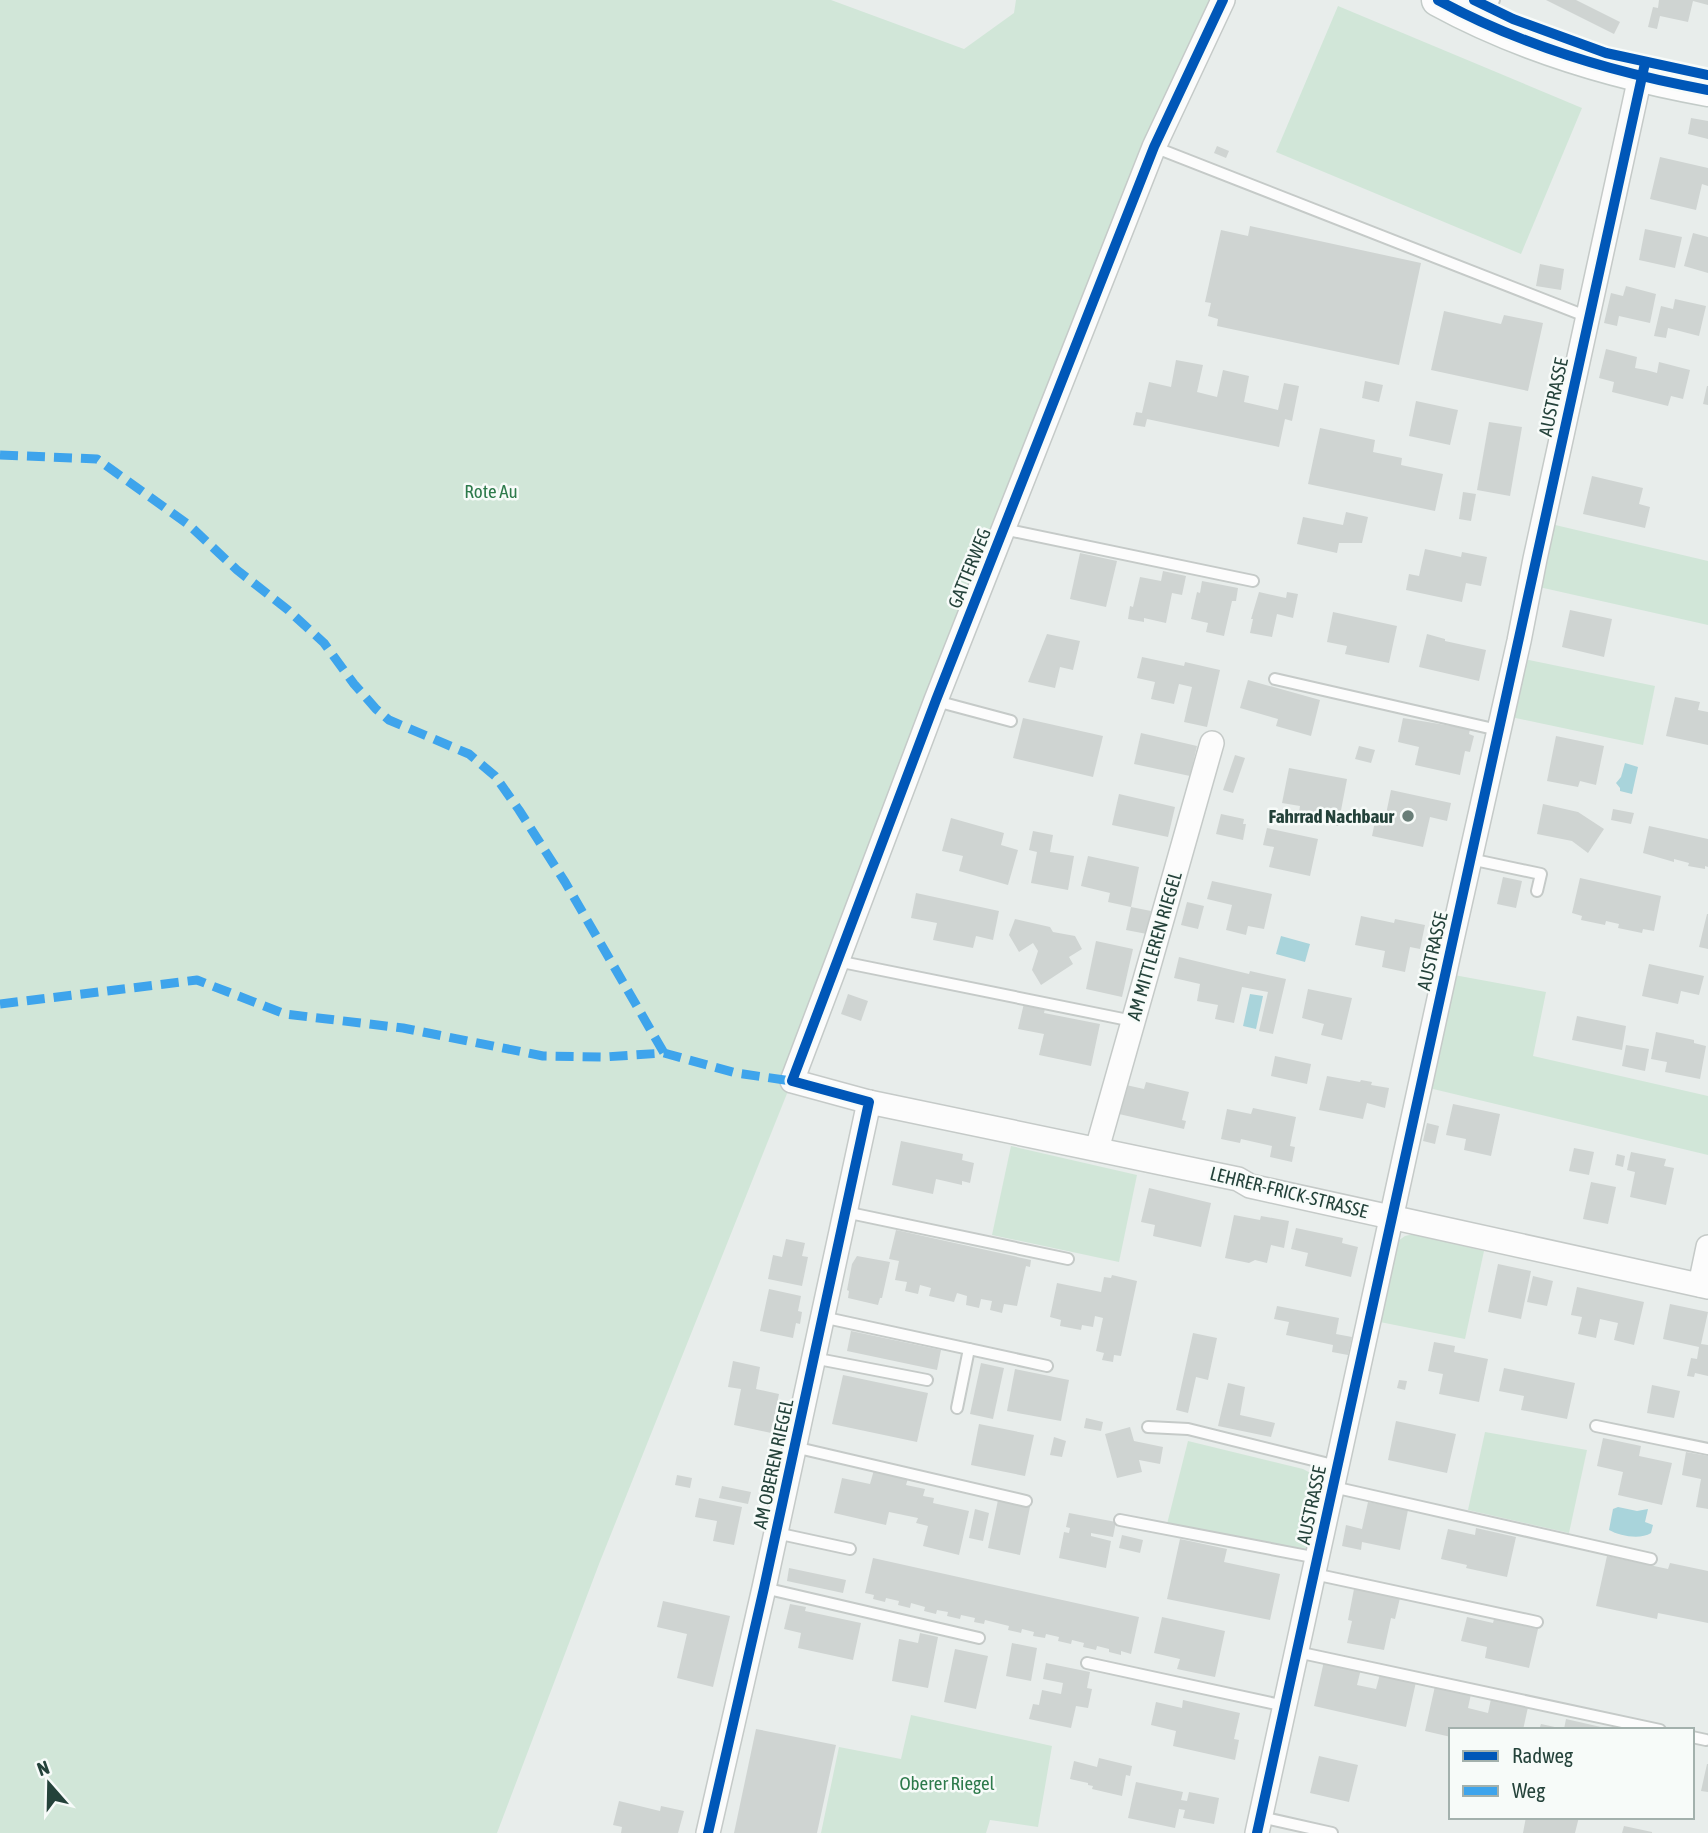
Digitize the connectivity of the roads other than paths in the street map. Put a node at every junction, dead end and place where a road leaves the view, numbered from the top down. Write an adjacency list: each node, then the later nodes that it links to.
1 (1223, 0): 6 (street, GATTERWEG)
2 (1448, 2): 3 (main road)
3 (1488, 11): 4 (main road)
4 (1640, 77): 5 (main road); 7 (street, AUSTRASSE)
5 (1708, 90)
6 (1154, 147): 7 (lane); 8 (street, GATTERWEG)
7 (1588, 317): 13 (street, AUSTRASSE)
8 (1003, 529): 9 (lane); 11 (street, GATTERWEG)
9 (1253, 581)
10 (1275, 679): 13 (lane)
11 (936, 701): 12 (lane); 17 (street, GATTERWEG)
12 (1011, 721)
13 (1498, 730): 15 (street, AUSTRASSE)
14 (1212, 743): 18 (street, AM MITTLEREN RIEGEL)
15 (1469, 859): 16 (lane); 22 (street, AUSTRASSE)
16 (1538, 891)
17 (837, 961): 18 (lane); 19 (street, GATTERWEG)
18 (1133, 1021): 20 (street, AM MITTLEREN RIEGEL)
19 (869, 1102): 20 (street, LEHRER-FRICK-STRASSE); 21 (street, AM OBEREN RIEGEL)
20 (1097, 1149): 22 (street, LEHRER-FRICK-STRASSE)
21 (845, 1212): 24 (lane); 26 (street, AM OBEREN RIEGEL)
22 (1392, 1217): 25 (street, LEHRER-FRICK-STRASSE); 36 (street, AUSTRASSE)
23 (1708, 1247): 25 (street)
24 (1068, 1259)
25 (1704, 1286)
26 (822, 1317): 27 (lane); 28 (street, AM OBEREN RIEGEL)
27 (969, 1349): 29 (lane); 31 (lane)
28 (813, 1358): 30 (lane); 34 (street, AM OBEREN RIEGEL)
29 (1047, 1366)
30 (927, 1380)
31 (957, 1408)
32 (1597, 1426): 35 (lane)
33 (1148, 1427): 36 (lane)
34 (794, 1447): 37 (lane); 39 (street, AM OBEREN RIEGEL)
35 (1708, 1449)
36 (1335, 1476): 41 (lane); 42 (street, AUSTRASSE)
37 (1026, 1501)
38 (1120, 1520): 42 (lane)
39 (776, 1533): 40 (lane); 43 (street, AM OBEREN RIEGEL)
40 (850, 1549)
41 (1651, 1559)
42 (1316, 1566): 44 (lane); 46 (street, AUSTRASSE)
43 (764, 1588): 45 (lane); 53 (street, AM OBEREN RIEGEL)
44 (1537, 1622)
45 (979, 1638)
46 (1297, 1652): 48 (street, AUSTRASSE); 49 (lane)
47 (1087, 1662): 48 (lane)
48 (1285, 1706): 52 (street, AUSTRASSE)
49 (1651, 1728)
50 (1694, 1737): 51 (lane)
51 (1706, 1740)
52 (1259, 1825): 54 (lane)
53 (708, 1833)
54 (1332, 1833)

